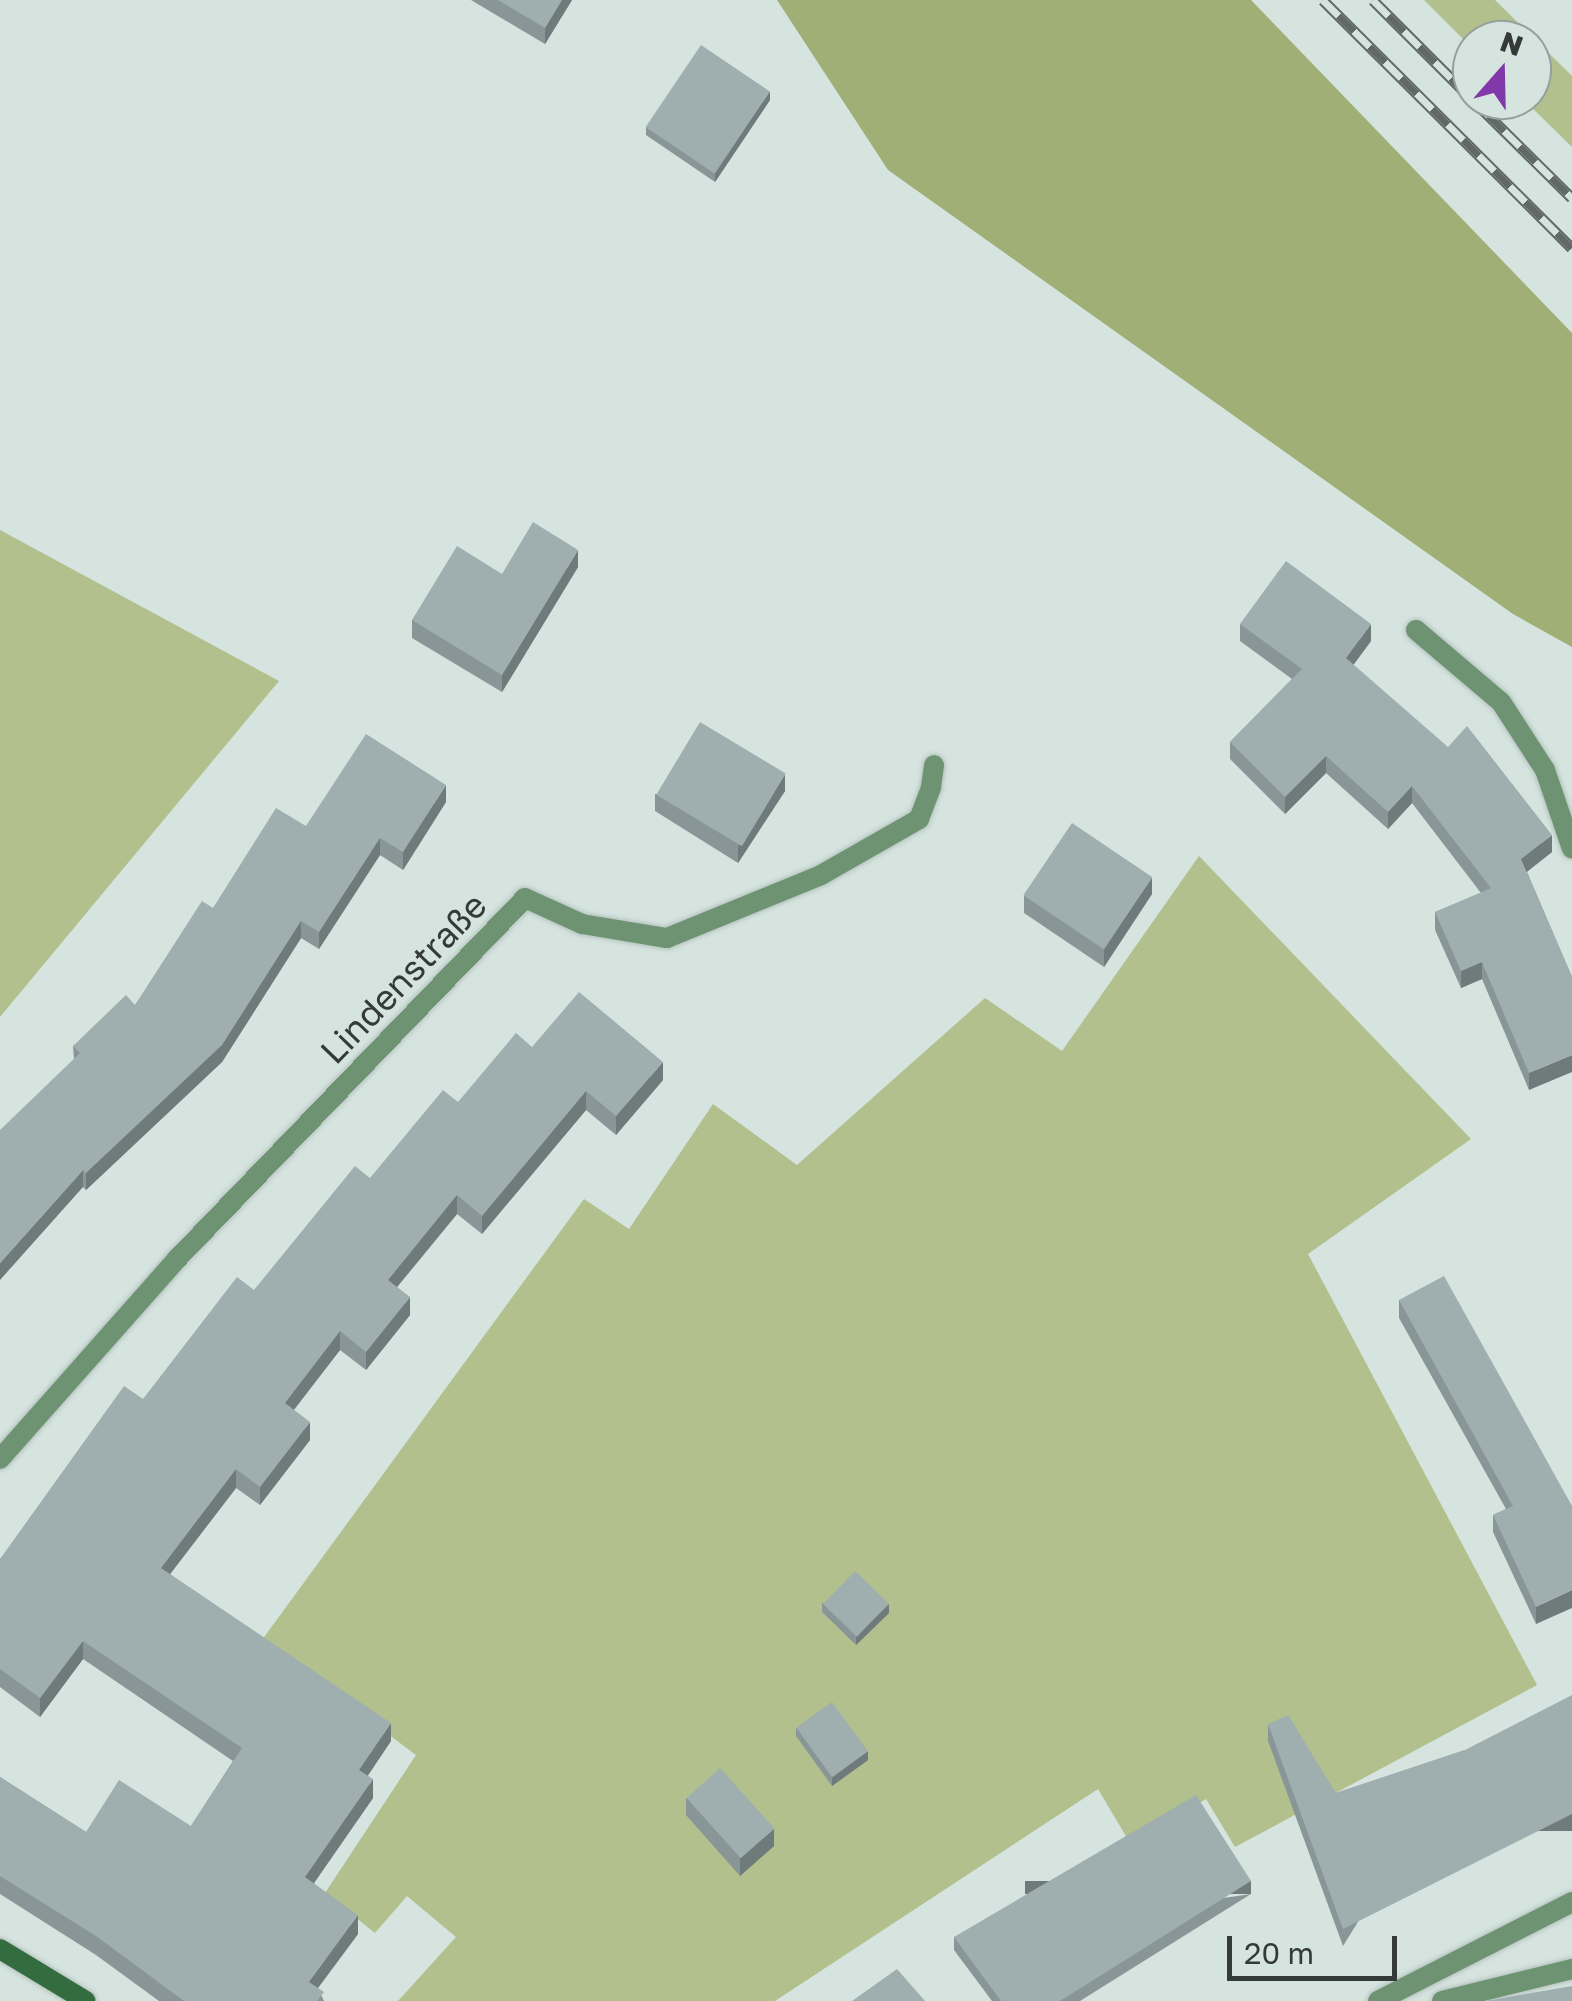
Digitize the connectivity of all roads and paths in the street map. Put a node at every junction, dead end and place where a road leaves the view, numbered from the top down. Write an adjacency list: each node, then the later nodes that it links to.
1 (1416, 630): 3 (street)
2 (934, 765): 4 (street, Lindenstraße)
3 (1572, 850)
4 (0, 1459)
5 (1572, 1902): 8 (street)
6 (0, 1948): 9 (main road)
7 (1572, 1970): 10 (street)
8 (1385, 2000)
9 (86, 2001)
10 (1442, 2001)

